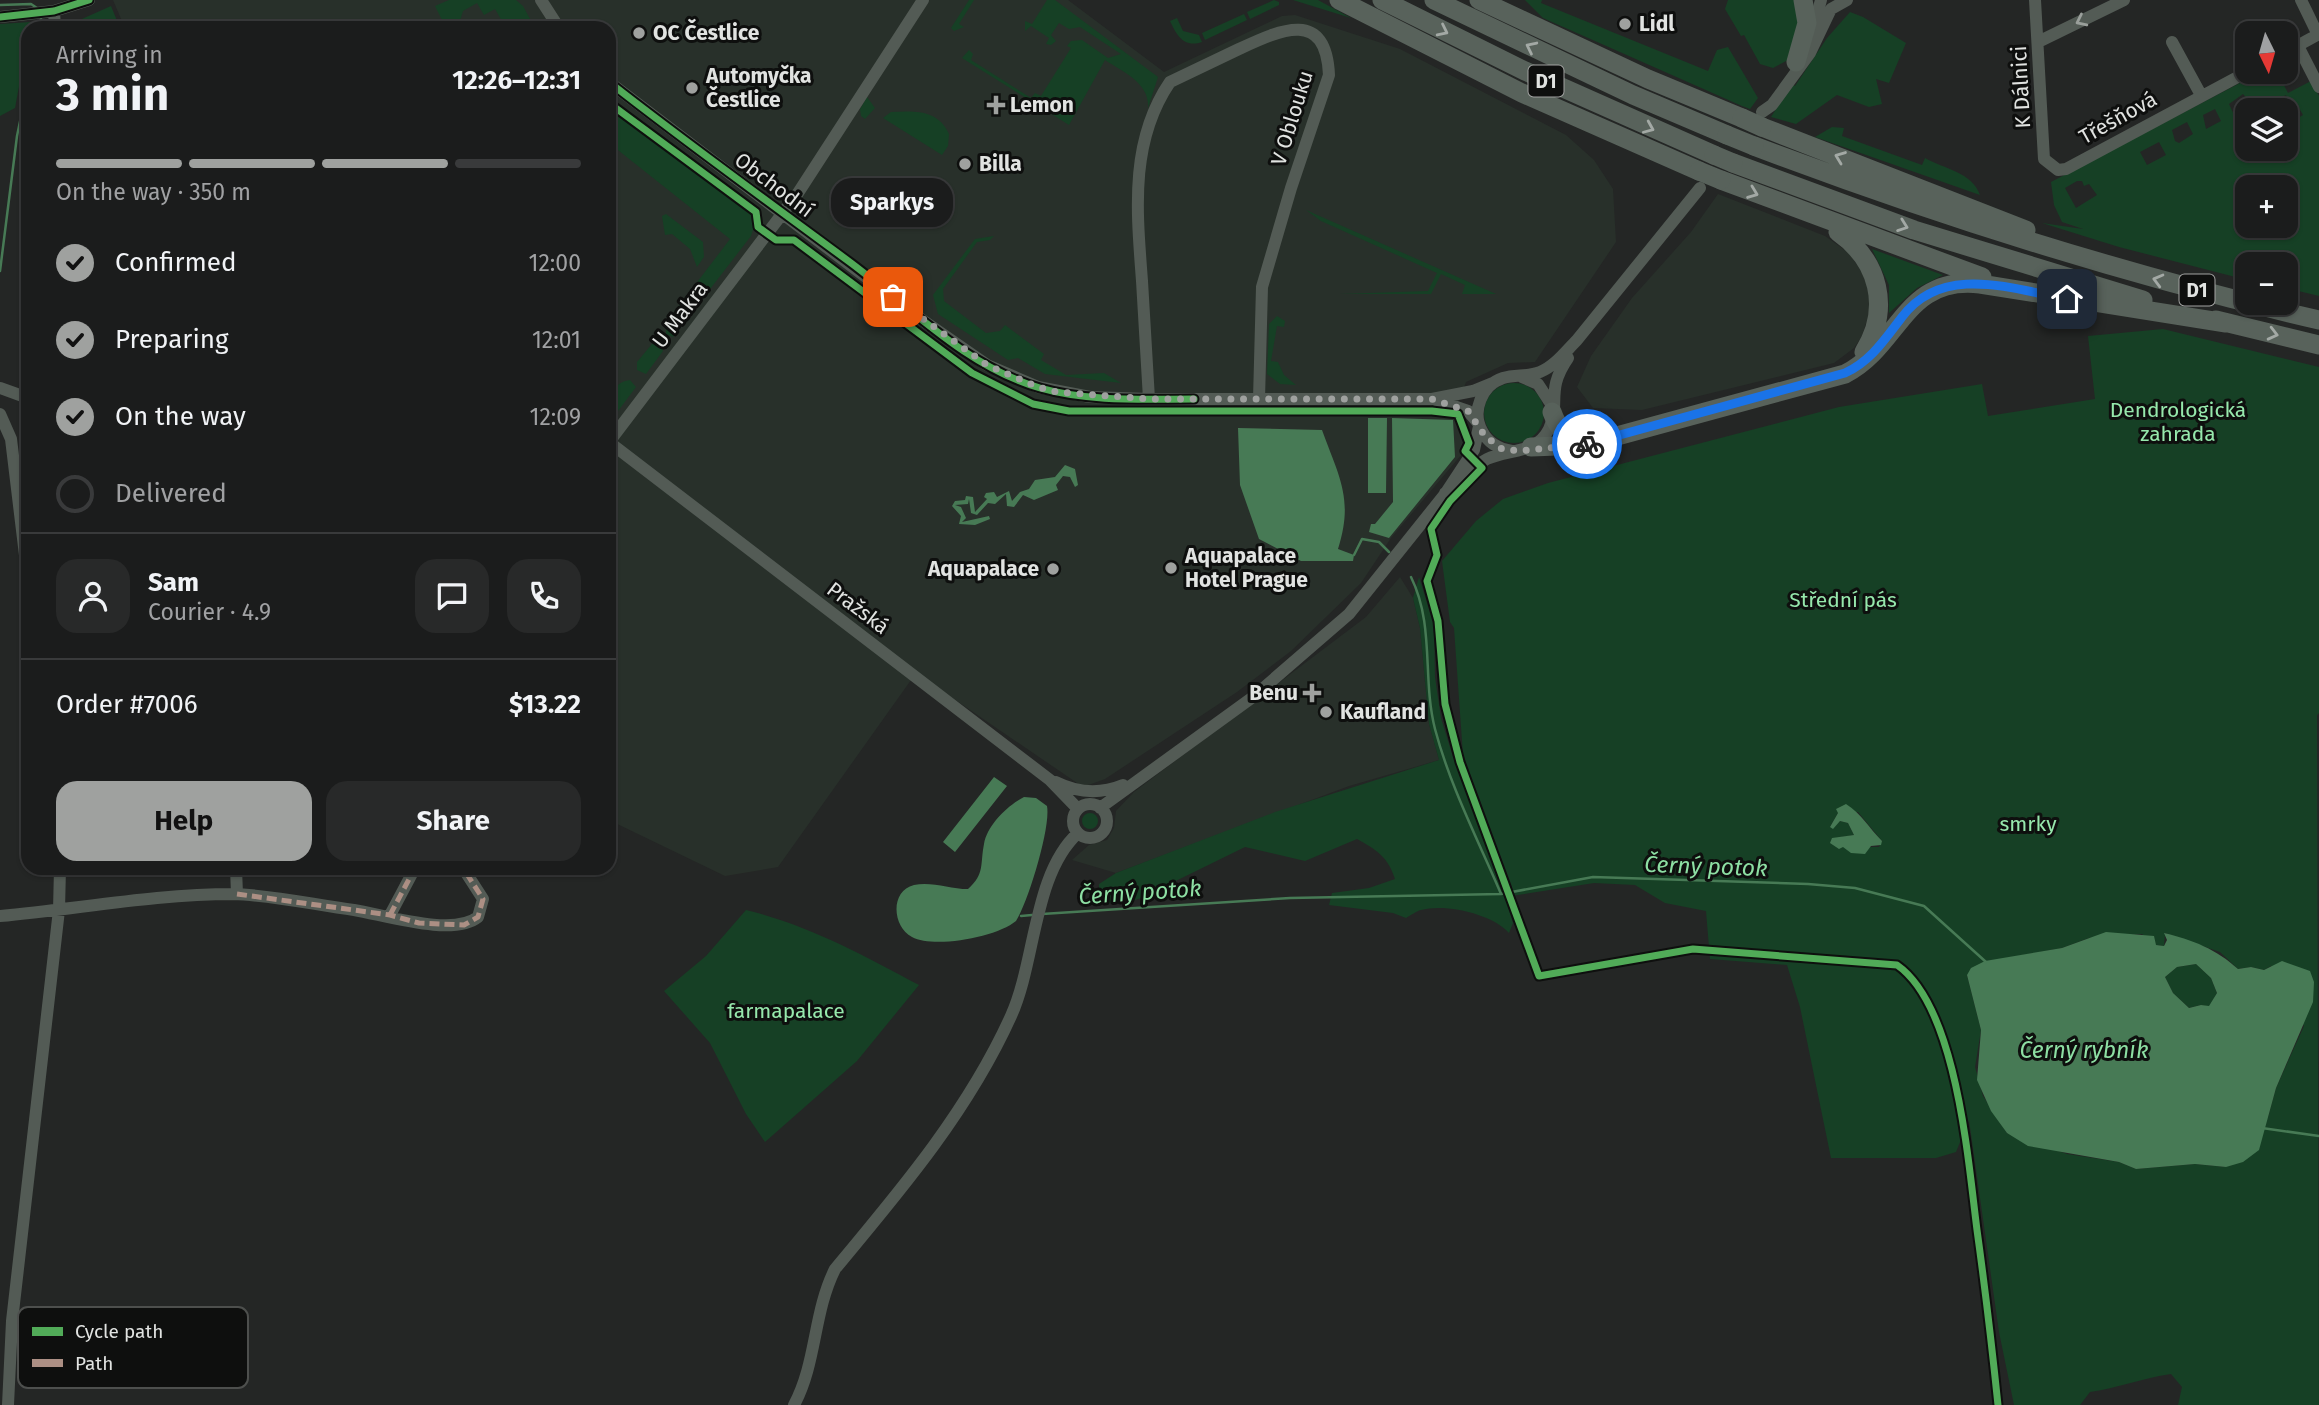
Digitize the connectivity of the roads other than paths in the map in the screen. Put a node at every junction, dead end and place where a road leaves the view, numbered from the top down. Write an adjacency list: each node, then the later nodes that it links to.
1 (89, 0): 15 (street)
2 (541, 0): 18 (street)
3 (923, 0): 33 (street, U Makra)
4 (1339, 0): 31 (highway)
5 (1382, 0): 37 (highway, D1, one-way to 37, bridge)
6 (1434, 0): 34 (highway, D1, one-way to 6, bridge)
7 (1479, 0): 22 (highway)
8 (1514, 0): 22 (highway)
9 (1803, 0): 25 (highway)
10 (1821, 0): 25 (street)
11 (2035, 0): 20 (street, K Dálnici)
12 (2124, 0): 20 (street, one-way to 20)
13 (2301, 0): 19 (street)
14 (1839, 1): 25 (street)
15 (54, 11): 16 (street); 17 (street)
16 (0, 17)
17 (55, 21)
18 (554, 21)
19 (2319, 34): 23 (street)
20 (2038, 42): 30 (street, K Dálnici)
21 (2172, 42): 29 (street)
22 (1571, 44): 34 (highway, one-way to 22, bridge)
23 (2298, 46)
24 (2298, 57): 28 (street)
25 (1796, 62)
26 (2235, 78): 29 (street, Třešňová)
27 (616, 87): 33 (street, Obchodní)
28 (2319, 87)
29 (2201, 96): 30 (street, Třešňová)
30 (2053, 168)
31 (1700, 180): 32 (highway, one-way to 32, bridge); 38 (street)
32 (1786, 205): 35 (highway); 41 (highway)
33 (783, 213): 45 (street, Obchodní); 52 (street, U Makra)
34 (2077, 257): 36 (highway, D1, one-way to 34)
35 (2067, 299): 37 (highway); 41 (highway)
36 (2319, 320)
37 (2226, 323): 39 (highway, D1, one-way to 39)
38 (1577, 340): 40 (street); 48 (street)
39 (2319, 345)
40 (1516, 377): 42 (street); 48 (street)
41 (1831, 379): 51 (highway)
42 (1495, 382): 47 (street, Obchodní); 50 (street)
43 (0, 388): 44 (street)
44 (21, 396)
45 (1149, 399): 46 (street, Obchodní); 46 (street, V Oblouku)
46 (1259, 399): 47 (street, Obchodní)
47 (1432, 399): 50 (street, Obchodní)
48 (1552, 410): 51 (highway); 55 (street)
49 (0, 414): 53 (street)
50 (1479, 425): 55 (street); 56 (street)
51 (1636, 429): 55 (highway)
52 (616, 433)
53 (5, 440): 57 (street)
54 (616, 447): 58 (street, Pražská)
55 (1522, 449): 56 (street)
56 (1445, 494): 59 (street)
57 (21, 519)
58 (1051, 779): 59 (street); 61 (street, Pražská)
59 (1136, 779): 60 (street)
60 (1100, 808): 61 (street); 62 (street)
61 (1079, 809): 62 (street)
62 (1078, 833): 72 (street)
63 (60, 875): 68 (street)
64 (236, 875): 67 (street)
65 (411, 875): 69 (street)
66 (468, 875): 69 (street)
67 (237, 894): 68 (street); 69 (street)
68 (59, 910): 70 (street); 71 (street)
69 (390, 915)
70 (0, 916)
71 (8, 1405)
72 (794, 1405)

